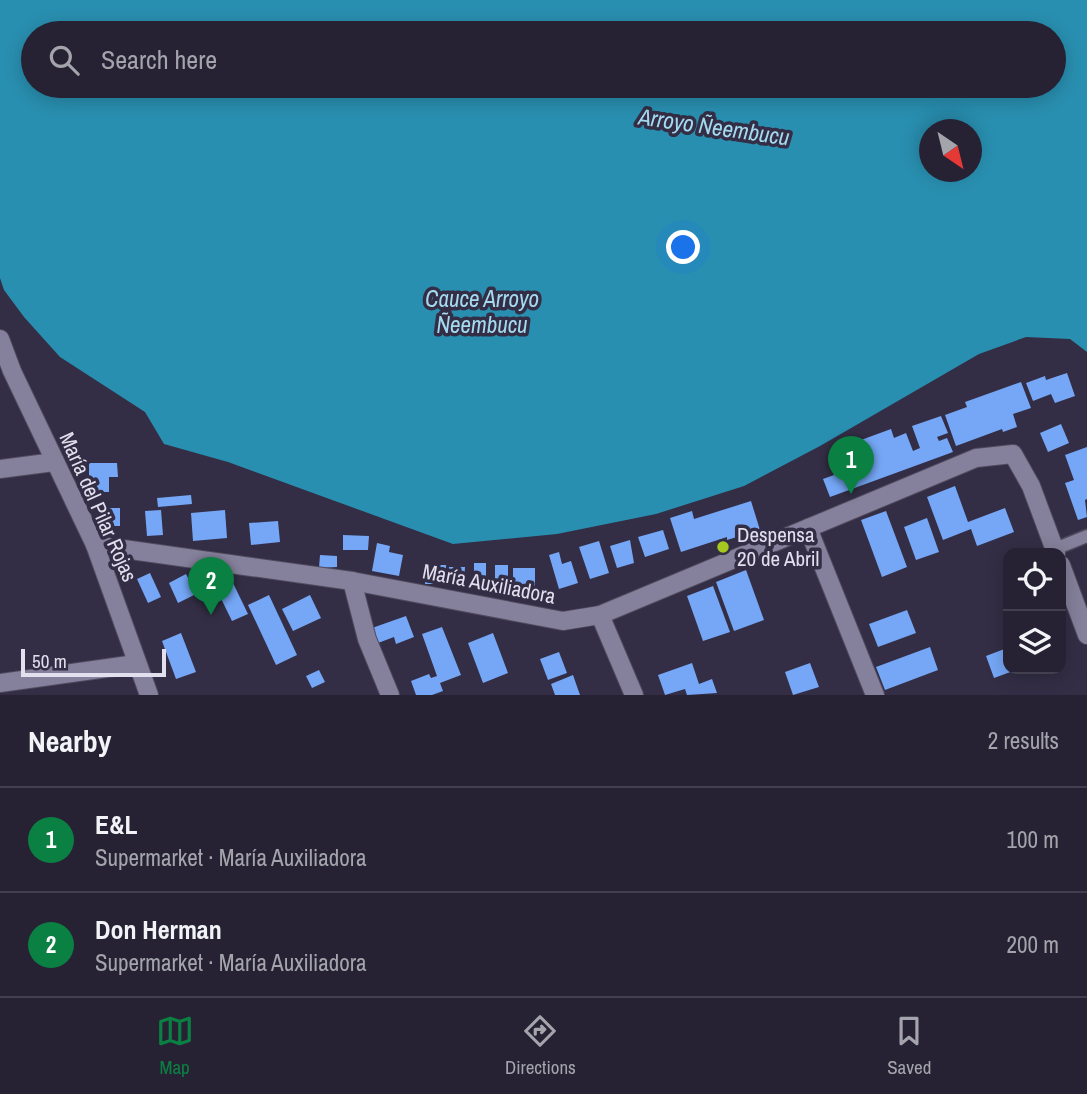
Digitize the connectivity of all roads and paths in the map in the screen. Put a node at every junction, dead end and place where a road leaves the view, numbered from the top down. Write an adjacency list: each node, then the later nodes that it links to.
1 (0, 340): 2 (street, María del Pilar Rojas)
2 (54, 462): 3 (street); 6 (street, María del Pilar Rojas)
3 (0, 469)
4 (808, 528): 7 (street, María Auxiliadora); 11 (street, María Auxiliadora); 18 (street)
5 (1087, 536): 8 (lane)
6 (95, 545): 10 (street, María Auxiliadora); 13 (street, María del Pilar Rojas)
7 (1054, 548)
8 (1066, 550)
9 (1066, 580): 12 (street)
10 (352, 581): 11 (street, María Auxiliadora); 16 (street)
11 (600, 615): 17 (street)
12 (1087, 635)
13 (136, 664): 14 (street); 15 (street, María del Pilar Rojas)
14 (0, 683)
15 (149, 695)
16 (390, 695)
17 (634, 695)
18 (875, 695)

